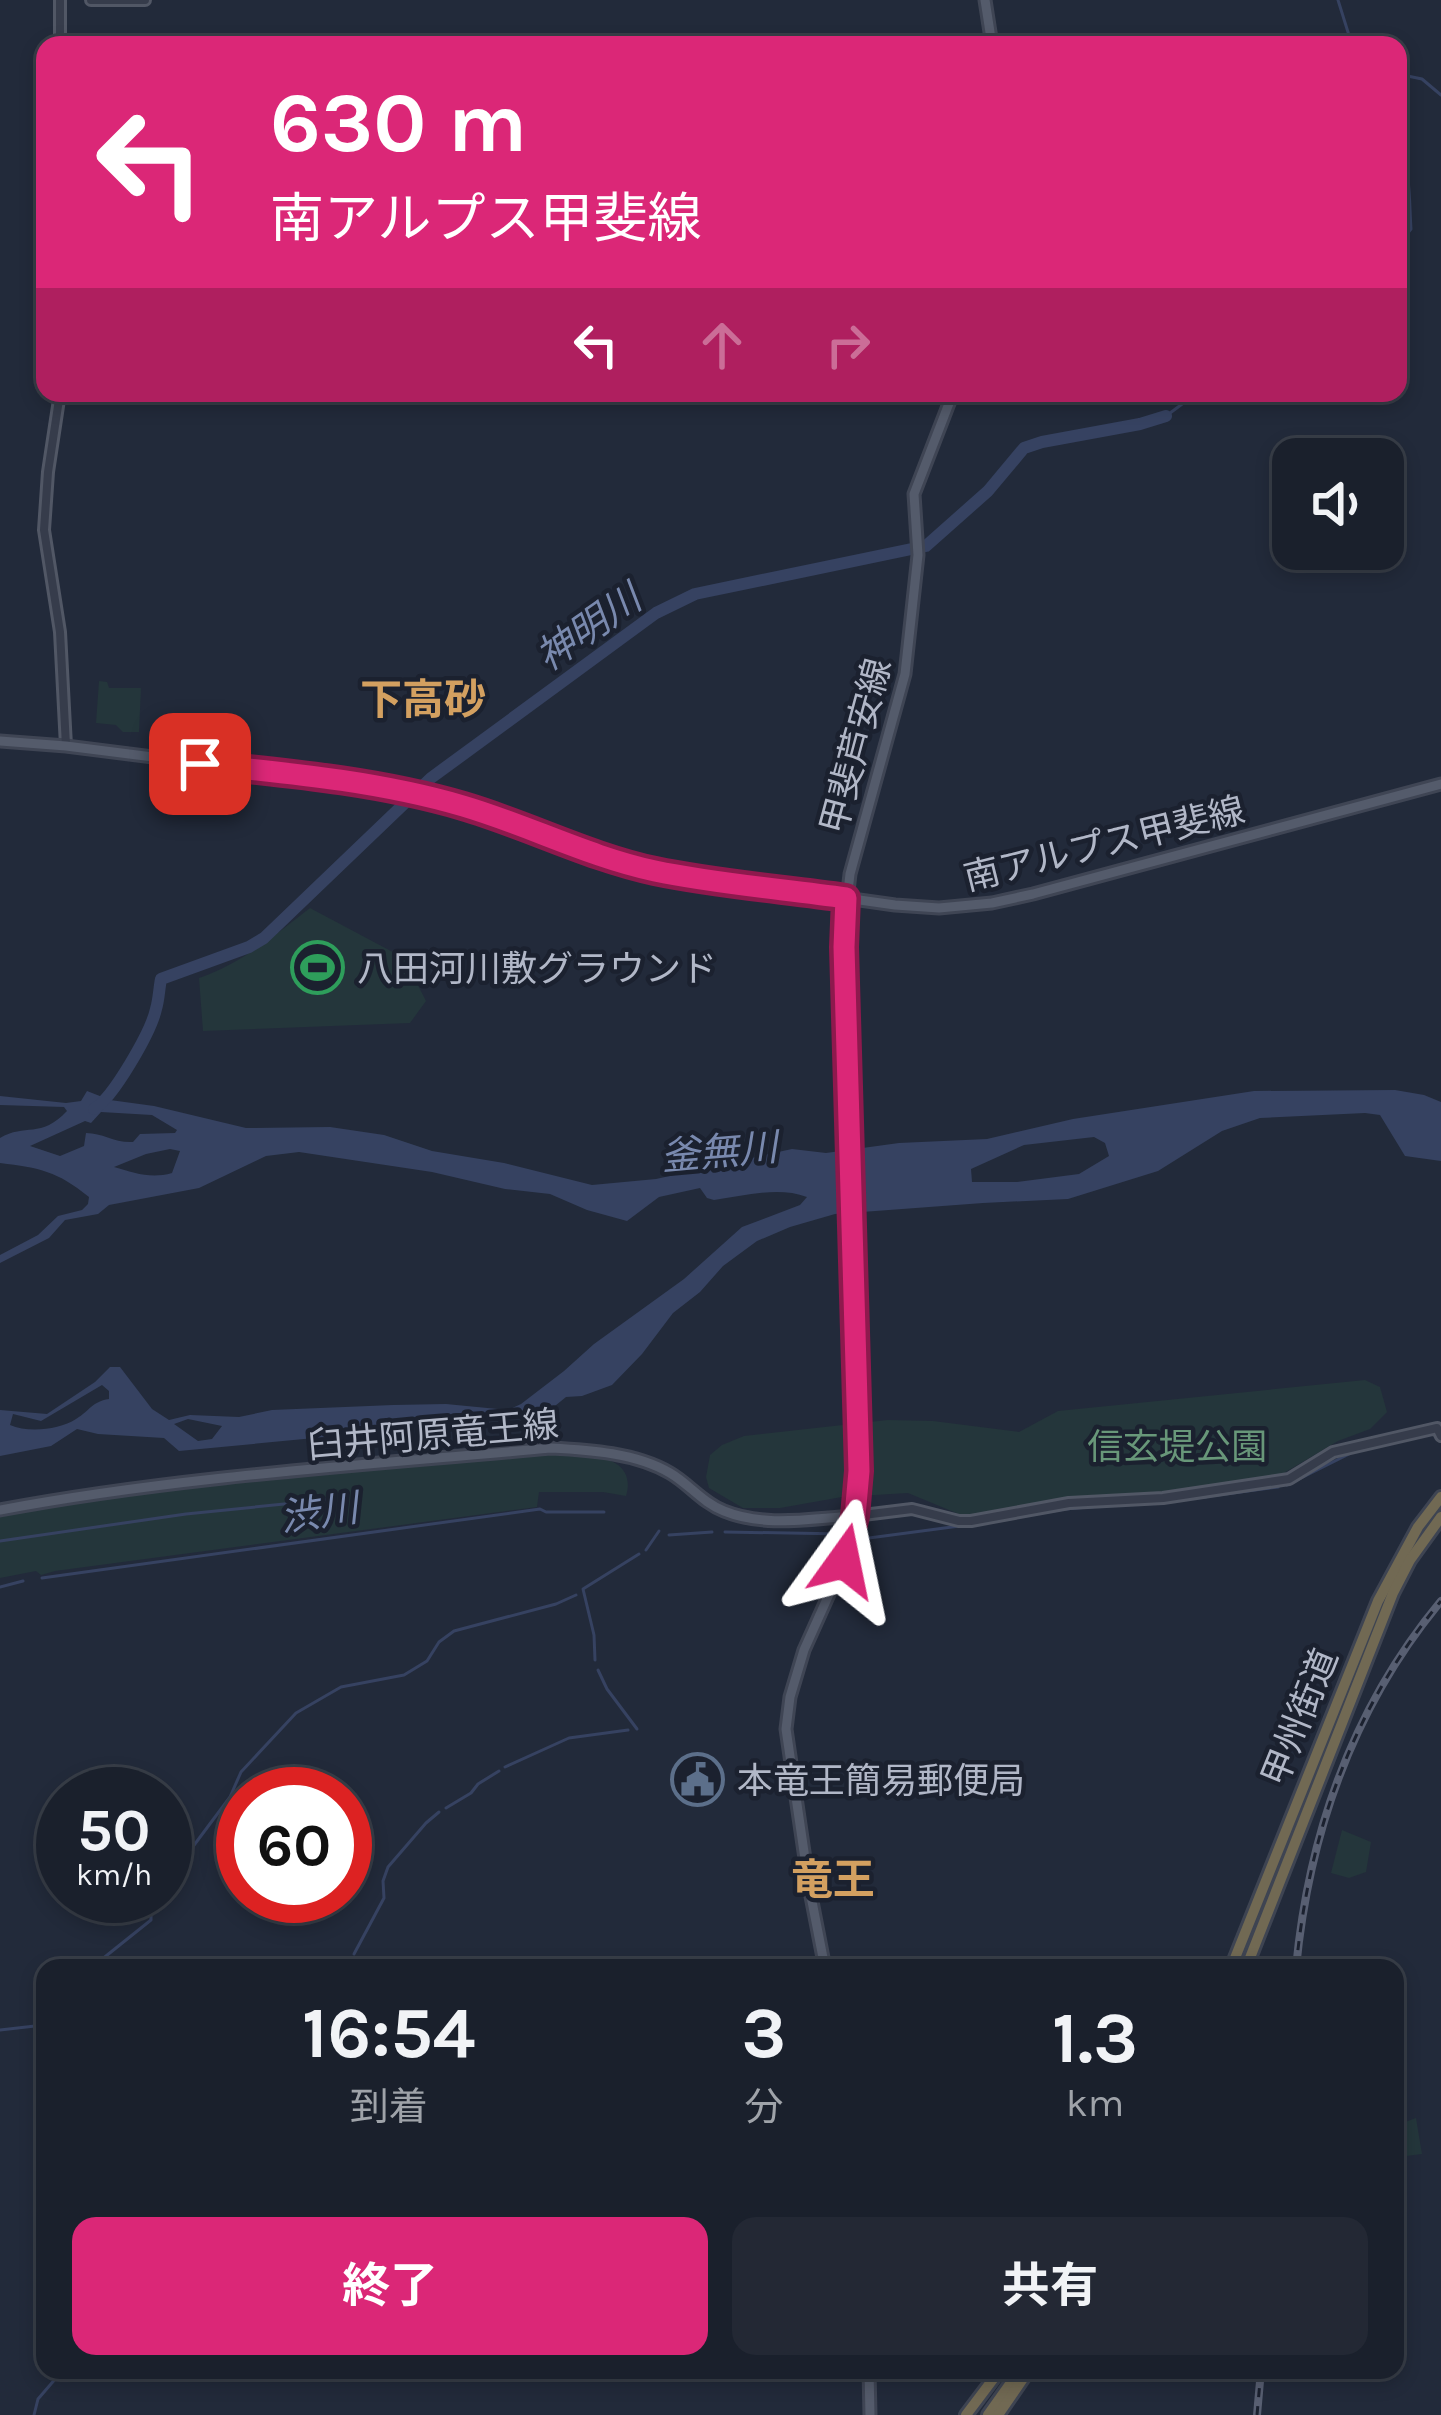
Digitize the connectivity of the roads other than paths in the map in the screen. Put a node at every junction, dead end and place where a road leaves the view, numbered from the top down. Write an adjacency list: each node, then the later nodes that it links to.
1 (60, 0): 5 (street)
2 (91, 0): 3 (street)
3 (145, 0)
4 (985, 0): 6 (main road)
5 (60, 36)
6 (991, 36)
7 (59, 402): 10 (street)
8 (949, 402): 12 (main road, 甲斐芦安線)
9 (0, 741): 10 (main road, 南アルプス甲斐線)
10 (66, 746): 12 (main road, 南アルプス甲斐線)
11 (1441, 784): 12 (main road, 南アルプス甲斐線)
12 (846, 898): 16 (main road, 甲斐芦安線)
13 (1441, 1436): 16 (street)
14 (1441, 1497): 19 (highway, 甲州街道)
15 (0, 1510): 16 (main road, 臼井阿原竜王線)
16 (856, 1510): 18 (main road, 甲斐芦安線)
17 (1441, 1516): 20 (highway, 甲州街道)
18 (823, 1959)
19 (1235, 1959)
20 (1250, 1959)
21 (869, 2379): 26 (main road)
22 (997, 2379): 27 (highway)
23 (1014, 2379): 25 (highway)
24 (1021, 2379): 25 (highway)
25 (995, 2405): 27 (highway); 28 (highway)
26 (869, 2415)
27 (971, 2415)
28 (988, 2415)

